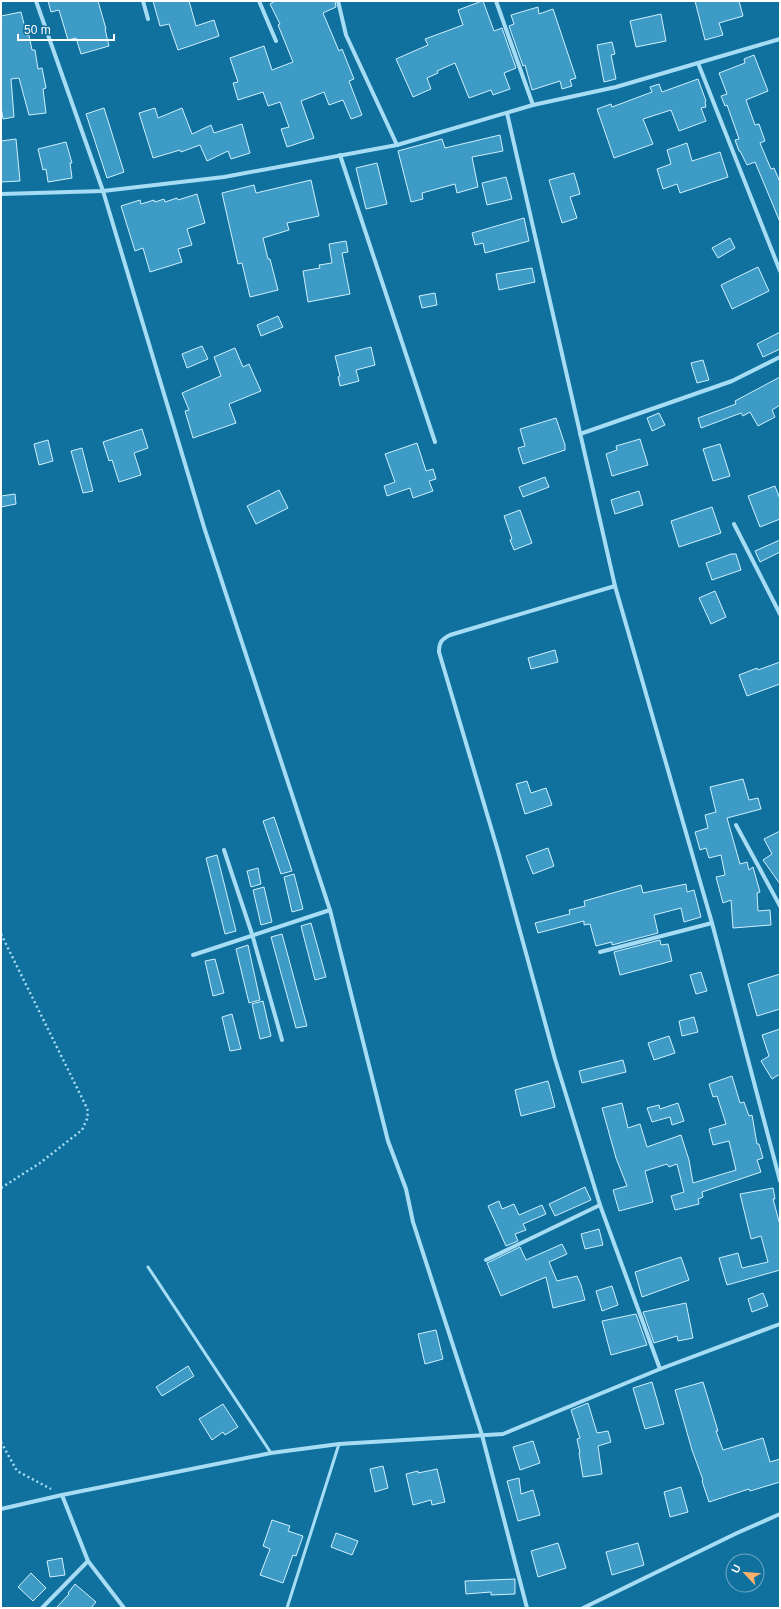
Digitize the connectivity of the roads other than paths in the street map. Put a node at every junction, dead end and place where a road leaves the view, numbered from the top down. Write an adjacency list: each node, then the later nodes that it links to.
1 (36, 1): 14 (street)
2 (143, 1): 6 (street)
3 (258, 1): 8 (street)
4 (338, 1): 12 (street)
5 (496, 1): 10 (street)
6 (148, 19)
7 (780, 39): 9 (street)
8 (276, 41)
9 (698, 63): 10 (street); 16 (street)
10 (533, 106): 11 (street)
11 (507, 113): 12 (street); 18 (street)
12 (397, 145): 13 (street)
13 (340, 155): 14 (street); 19 (street)
14 (103, 191): 15 (street); 26 (street)
15 (1, 194)
16 (780, 271)
17 (780, 357): 18 (street)
18 (580, 434): 21 (street)
19 (435, 442)
20 (734, 524): 22 (street)
21 (615, 586): 27 (street); 33 (street)
22 (780, 614)
23 (736, 825): 25 (street)
24 (224, 850): 28 (street)
25 (779, 903)
26 (330, 910): 28 (street); 38 (street)
27 (712, 923): 29 (street); 32 (street)
28 (252, 934): 30 (street); 31 (street)
29 (600, 952)
30 (193, 955)
31 (282, 1040)
32 (780, 1181)
33 (600, 1204): 34 (street); 37 (street)
34 (486, 1260)
35 (148, 1267): 40 (lane)
36 (780, 1324): 37 (street)
37 (660, 1369): 38 (street)
38 (482, 1436): 39 (street); 48 (street)
39 (340, 1444): 40 (street); 47 (lane)
40 (270, 1453): 41 (street)
41 (62, 1495): 42 (street); 44 (street)
42 (1, 1509)
43 (780, 1514): 49 (street)
44 (88, 1562): 45 (street); 46 (street)
45 (42, 1608)
46 (124, 1608)
47 (287, 1608)
48 (527, 1608)
49 (583, 1608)

